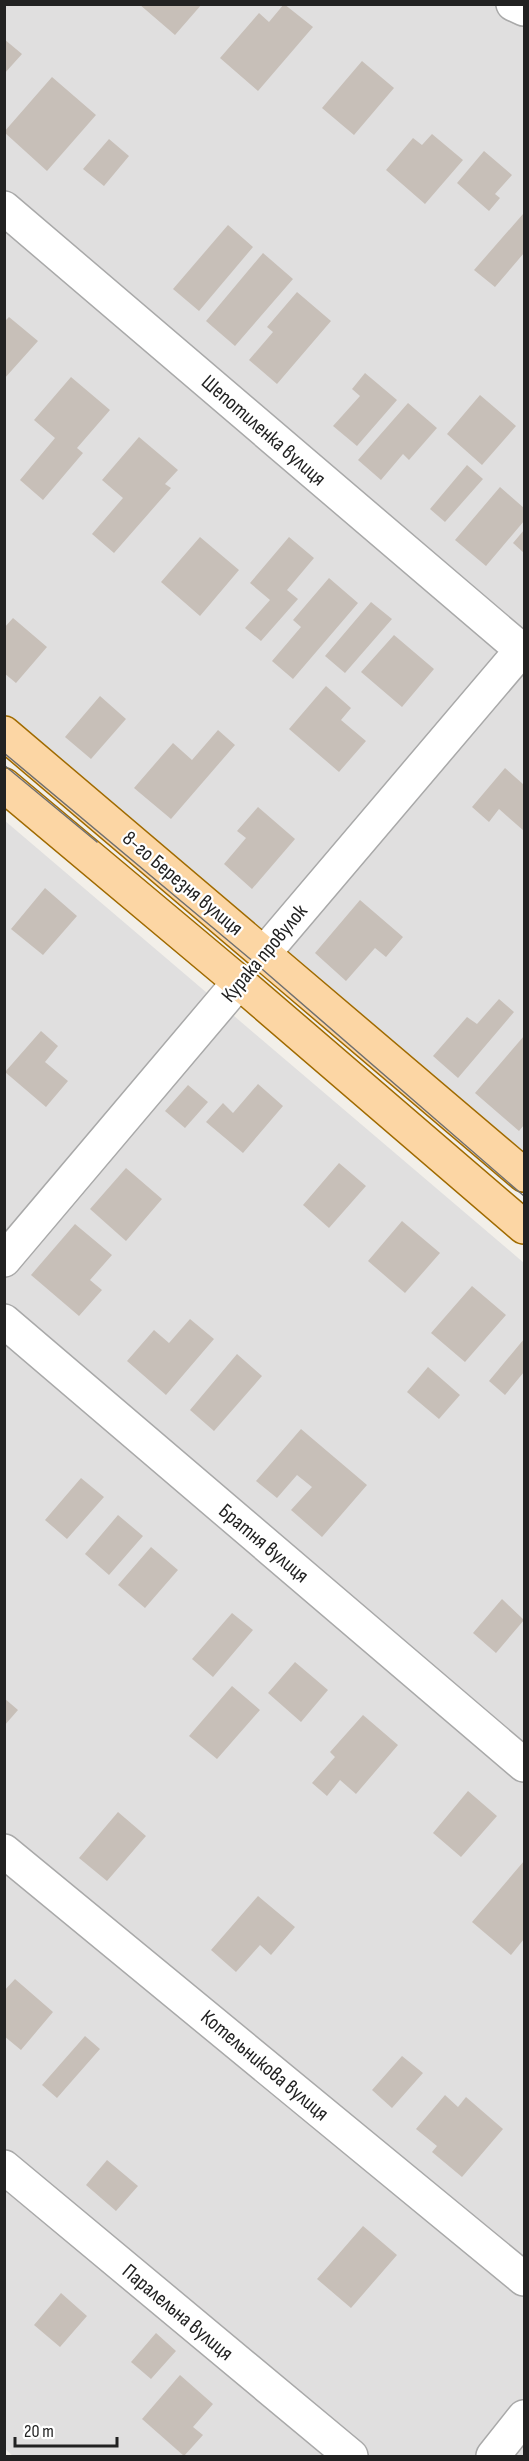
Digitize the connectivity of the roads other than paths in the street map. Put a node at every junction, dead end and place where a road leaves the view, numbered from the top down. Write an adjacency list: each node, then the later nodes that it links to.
1 (513, 4): 2 (street)
2 (525, 9)
3 (4, 208): 4 (street, Шепотиленка вулиця)
4 (524, 650): 7 (street, Курака провулок)
5 (4, 733): 7 (main road, 8-го Березня вулиця)
6 (4, 785): 8 (main road, 8-го Березня вулиця)
7 (265, 952): 8 (main road, Курака провулок); 9 (main road, 8-го Березня вулиця)
8 (239, 982): 10 (main road, 8-го Березня вулиця); 11 (street, Курака провулок)
9 (525, 1175)
10 (525, 1227)
11 (4, 1260)
12 (4, 1321): 13 (street, Братня вулиця)
13 (525, 1765)
14 (4, 1851): 16 (street, Котельникова вулиця)
15 (4, 2167): 18 (street, Паралельна вулиця)
16 (525, 2280)
17 (525, 2417): 19 (street)
18 (351, 2457)
19 (493, 2457)

